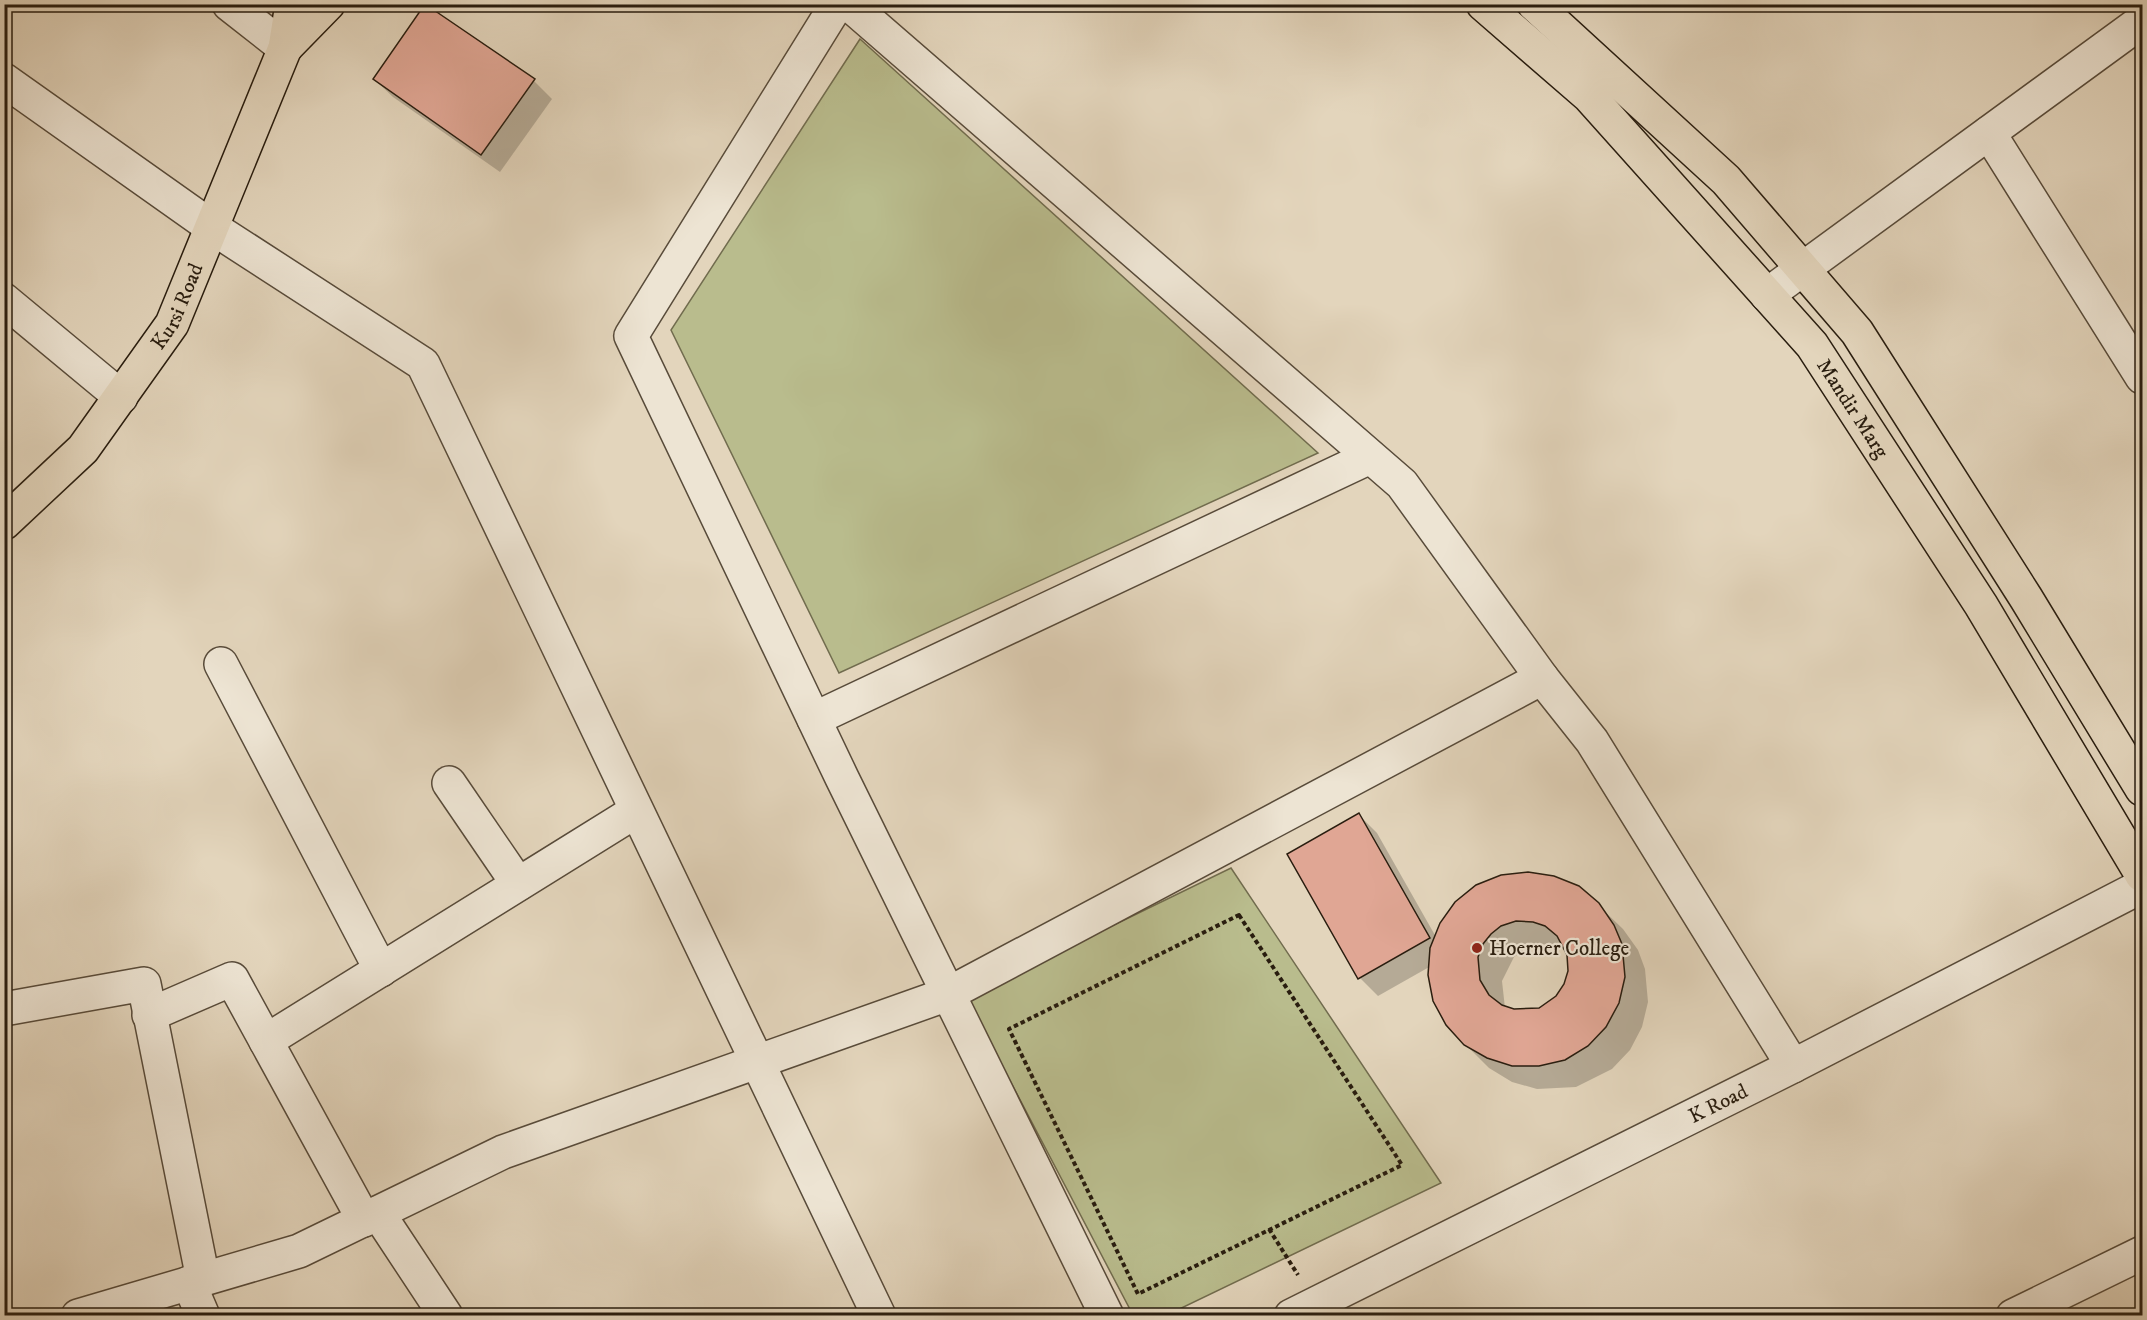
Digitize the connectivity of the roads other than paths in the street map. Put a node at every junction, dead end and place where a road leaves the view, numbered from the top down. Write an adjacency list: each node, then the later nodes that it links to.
1 (229, 4): 11 (street)
2 (328, 4): 11 (main road, Kursi Road)
3 (837, 4): 24 (street)
4 (849, 4): 20 (street)
5 (1483, 4): 16 (main road, Mandir Marg)
6 (1534, 4): 15 (main road)
7 (2133, 4): 9 (street)
8 (288, 7): 11 (main road, Kursi Road)
9 (2142, 15)
10 (2142, 21): 13 (street)
11 (285, 48): 14 (main road, Kursi Road)
12 (4, 80): 14 (street)
13 (1989, 133): 15 (street); 18 (street)
14 (213, 228): 19 (main road, Kursi Road); 27 (street)
15 (1803, 269): 16 (street); 26 (main road)
16 (1767, 295): 28 (main road, Mandir Marg)
17 (4, 300): 19 (street)
18 (2142, 377)
19 (121, 397): 21 (main road, Kursi Road)
20 (1370, 457): 23 (street); 24 (street)
21 (4, 524)
22 (221, 664): 31 (street)
23 (1542, 678): 32 (street); 37 (street)
24 (814, 719): 32 (street)
25 (449, 783): 29 (street)
26 (2142, 789)
27 (636, 811): 29 (street); 36 (street)
28 (2142, 875)
29 (518, 884): 31 (street)
30 (2142, 886): 37 (street, K Road)
31 (381, 970): 35 (street)
32 (948, 994): 36 (street); 46 (street)
33 (4, 1009): 34 (street)
34 (149, 1015): 35 (street); 40 (street)
35 (266, 1041): 38 (street)
36 (756, 1062): 38 (street); 45 (street)
37 (1793, 1066): 41 (street, K Road)
38 (371, 1216): 40 (street); 44 (street)
39 (2142, 1253): 47 (street)
40 (196, 1281): 42 (street); 43 (street)
41 (1303, 1310)
42 (78, 1316)
43 (203, 1316)
44 (446, 1316)
45 (879, 1316)
46 (1107, 1316)
47 (2013, 1316)

